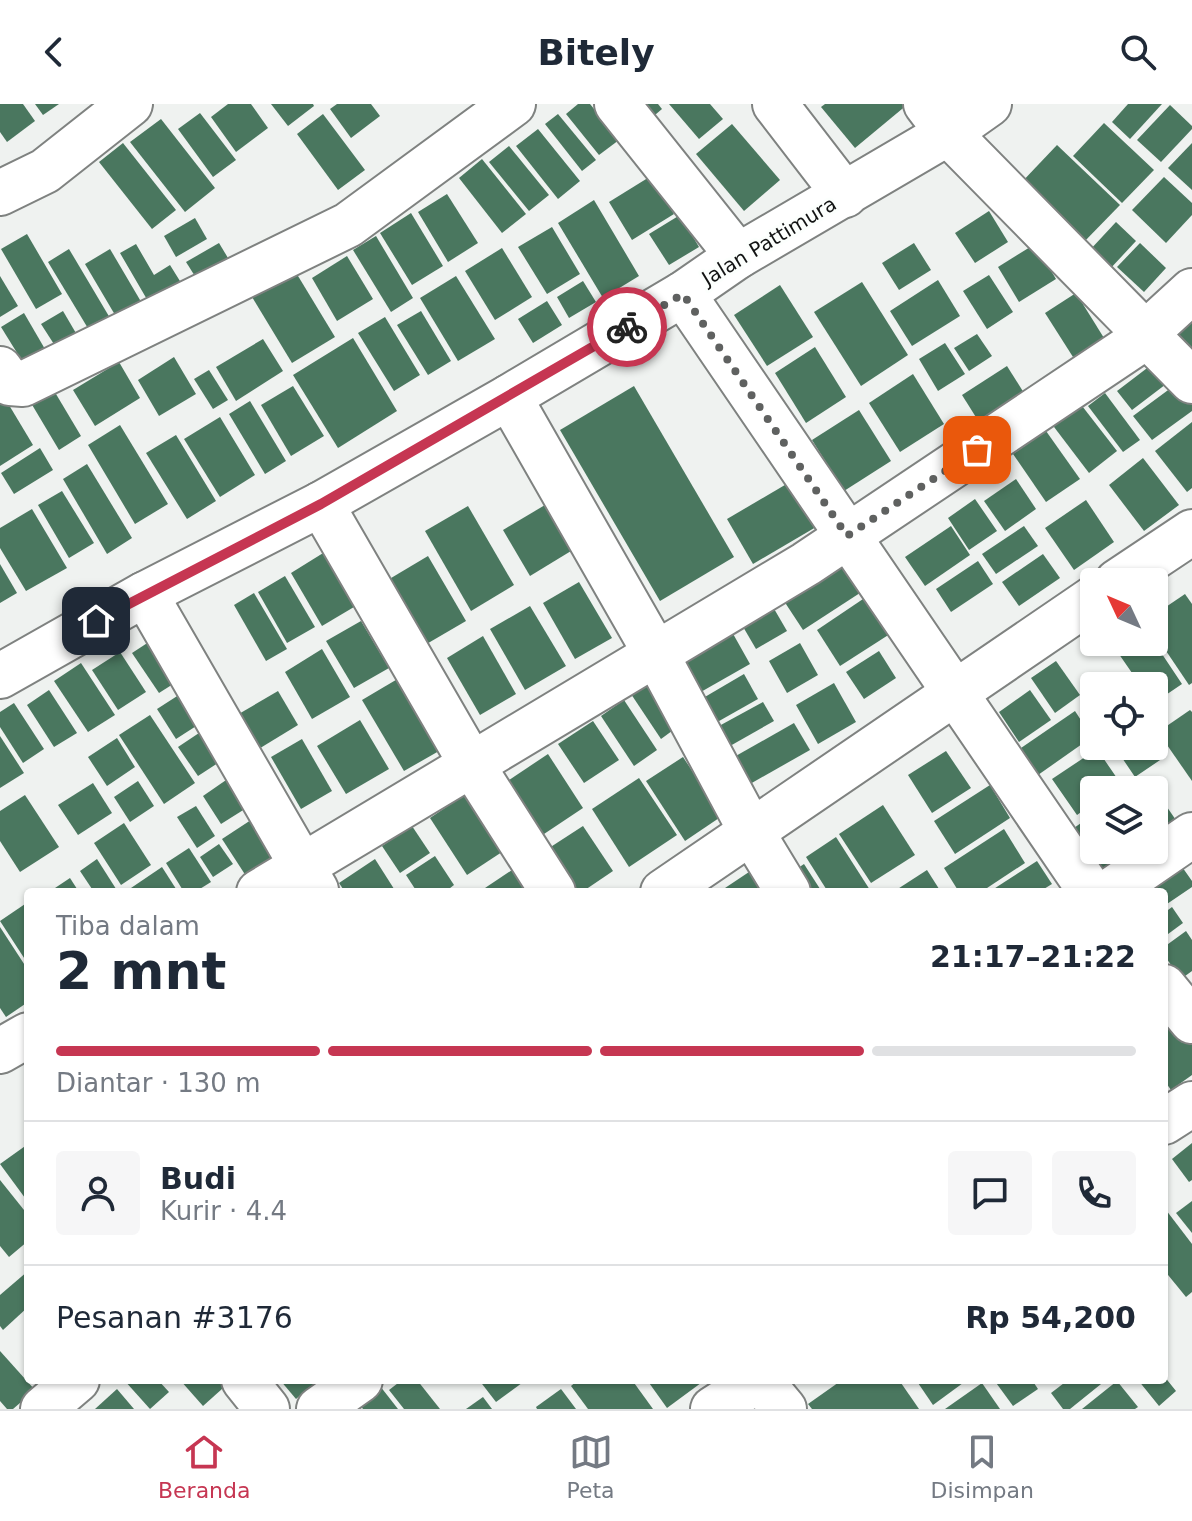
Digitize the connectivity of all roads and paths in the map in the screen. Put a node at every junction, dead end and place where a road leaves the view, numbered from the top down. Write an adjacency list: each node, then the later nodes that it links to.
1 (130, 104): 7 (street)
2 (513, 104): 13 (street)
3 (617, 104): 9 (street)
4 (775, 104): 8 (street)
5 (989, 104): 6 (street, Jalan Pattimura)
6 (937, 119): 8 (street, Jalan Pattimura); 12 (street)
7 (0, 193)
8 (845, 195): 9 (street, Jalan Pattimura)
9 (738, 256): 11 (street, Jalan Pattimura)
10 (1192, 291): 12 (street)
11 (683, 294): 15 (street, Jalan Pattimura); 18 (street)
12 (1145, 334): 14 (street); 18 (street)
13 (0, 369)
14 (1192, 381)
15 (509, 397): 16 (street, Jalan Pattimura); 22 (street)
16 (321, 504): 20 (street, Jalan Pattimura); 25 (street)
17 (1192, 532): 19 (street)
18 (847, 536): 22 (street); 24 (street)
19 (1138, 568)
20 (145, 594): 23 (street, Jalan Pattimura); 28 (street)
21 (1080, 607): 24 (street)
22 (656, 654): 25 (street); 26 (street)
23 (0, 676)
24 (955, 691): 26 (street); 33 (street)
25 (472, 765): 28 (street); 30 (street)
26 (751, 831): 31 (street); 32 (street)
27 (1192, 835): 34 (street)
28 (310, 879): 29 (street)
29 (275, 888)
30 (550, 888)
31 (669, 888)
32 (786, 888)
33 (1088, 888)
34 (1115, 888)
35 (1168, 992): 36 (street)
36 (1192, 1021)
37 (24, 1037): 38 (street)
38 (0, 1051)
39 (1192, 1104): 40 (street)
40 (1168, 1119)
41 (72, 1384): 46 (street)
42 (247, 1384): 47 (street)
43 (354, 1384): 48 (street)
44 (753, 1384): 49 (street)
45 (762, 1384): 50 (street)
46 (43, 1409)
47 (267, 1409)
48 (319, 1409)
49 (713, 1409)
50 (784, 1409)

